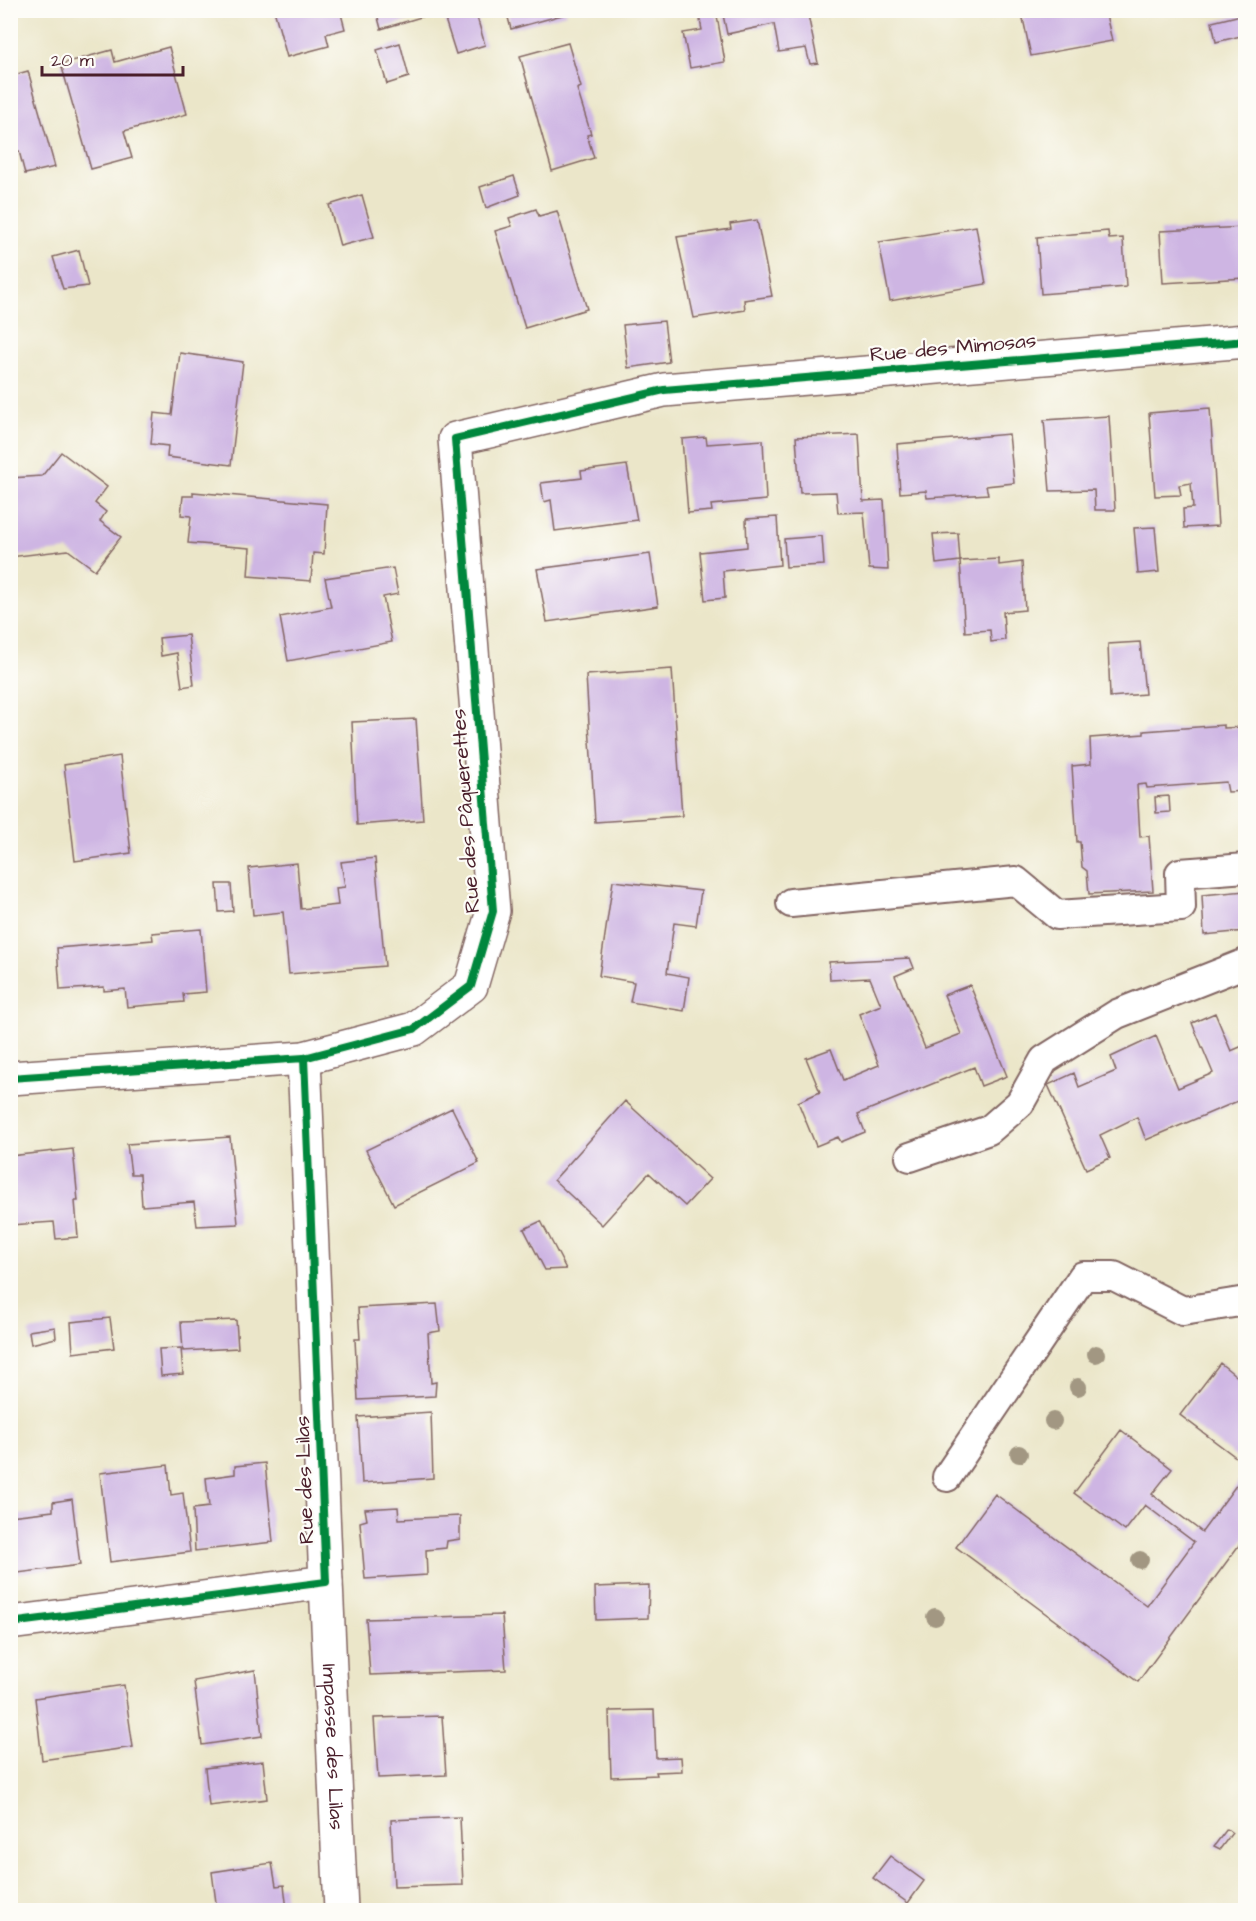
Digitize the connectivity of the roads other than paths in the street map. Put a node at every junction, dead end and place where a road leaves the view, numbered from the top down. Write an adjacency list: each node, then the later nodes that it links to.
1 (1245, 341): 2 (street, Rue des Mimosas)
2 (664, 390): 6 (street, Rue des Pâquerettes)
3 (1245, 868): 4 (lane)
4 (791, 903)
5 (1245, 963): 8 (lane)
6 (304, 1058): 7 (street, Rue des Pâquerettes); 11 (street, Rue des Lilas)
7 (10, 1078)
8 (910, 1157)
9 (1245, 1301): 10 (lane)
10 (947, 1477)
11 (326, 1582): 12 (street); 13 (street, Impasse des Lilas)
12 (10, 1623)
13 (341, 1911)

